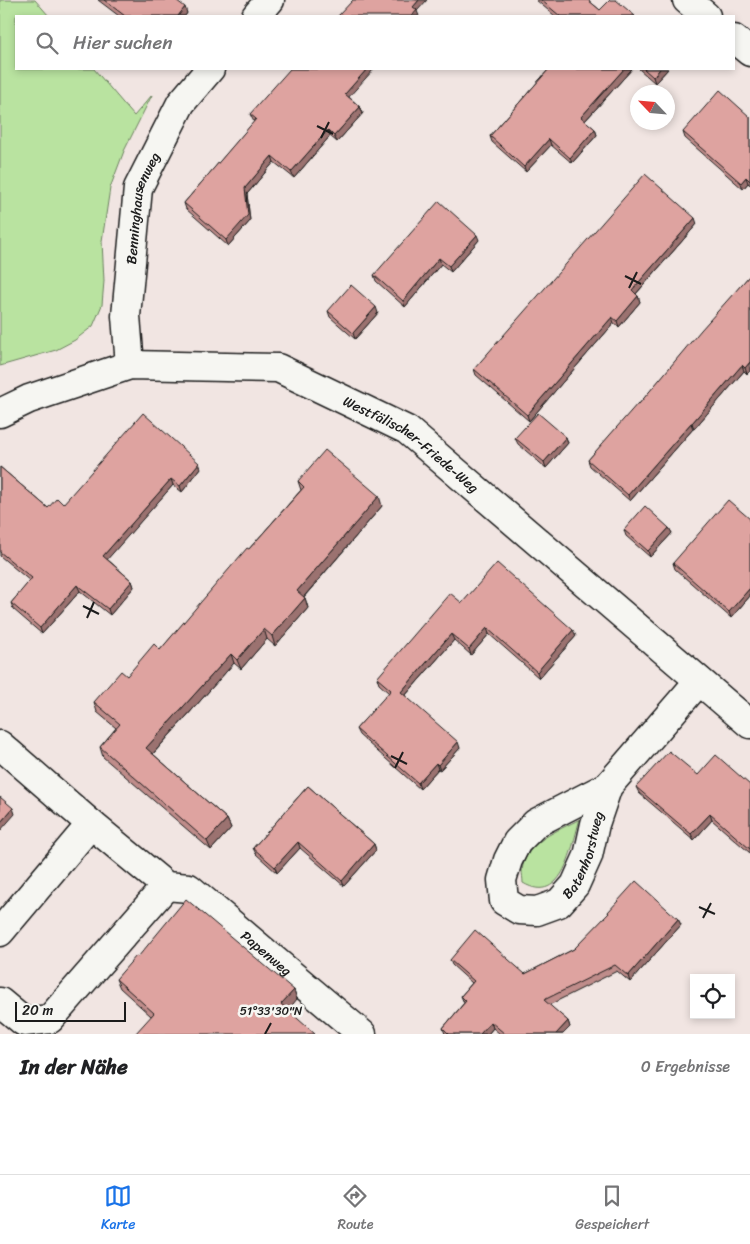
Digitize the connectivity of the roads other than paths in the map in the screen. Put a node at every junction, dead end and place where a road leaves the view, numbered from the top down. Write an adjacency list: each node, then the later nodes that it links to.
1 (270, 0): 3 (street)
2 (687, 0): 4 (street)
3 (257, 15)
4 (705, 15)
5 (735, 40): 6 (street)
6 (750, 52)
7 (209, 70): 8 (street, Benninghausenweg)
8 (130, 365): 9 (street, Westfälischer-Friede-Weg); 10 (street, Westfälischer-Friede-Weg)
9 (0, 413)
10 (698, 681): 11 (street, Westfälischer-Friede-Weg); 13 (street, Batenhorstweg)
11 (750, 724)
12 (0, 745): 14 (street)
13 (608, 786): 13 (street, Batenhorstweg)
14 (91, 824): 15 (street); 16 (street)
15 (166, 886): 17 (street); 18 (street, Papenweg)
16 (0, 932)
17 (0, 1002)
18 (362, 1034)

